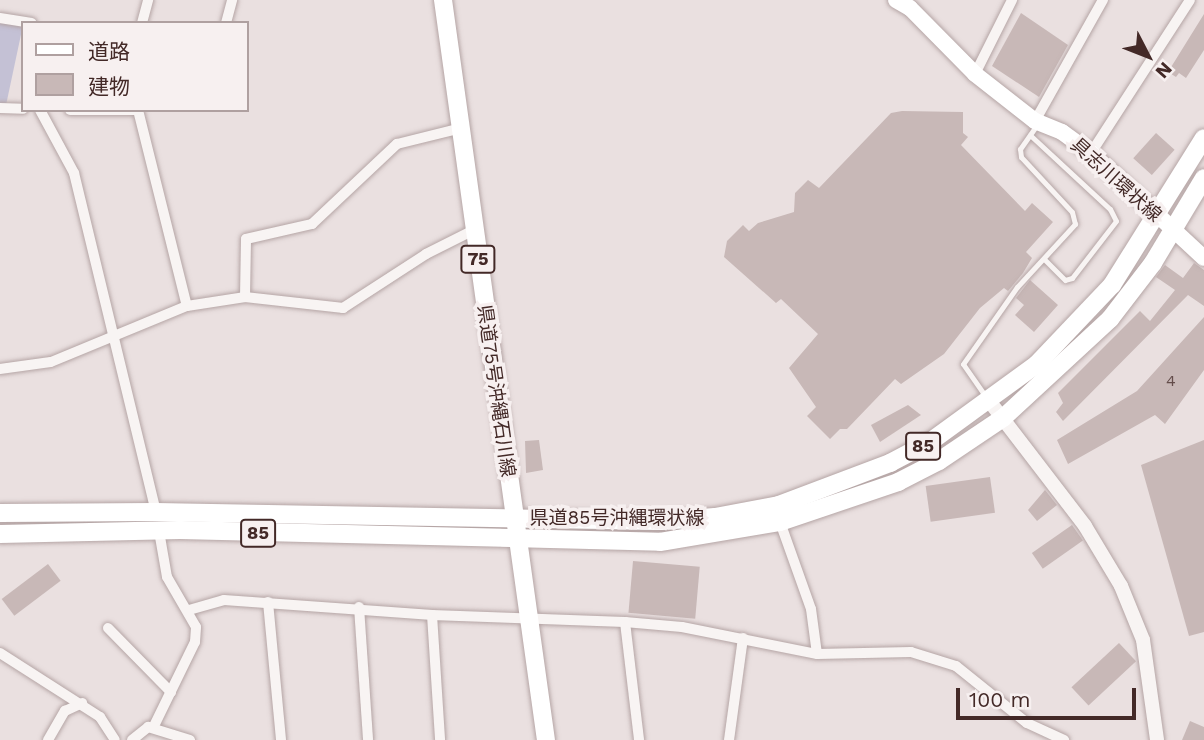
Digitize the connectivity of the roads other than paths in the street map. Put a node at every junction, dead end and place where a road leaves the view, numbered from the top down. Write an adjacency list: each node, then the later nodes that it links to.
1 (148, 0): 10 (street)
2 (232, 0): 11 (street)
3 (443, 0): 18 (main road, 県道75号沖縄石川線 / 75)
4 (1012, 0): 12 (street)
5 (1103, 0): 17 (street)
6 (1190, 0): 20 (street)
7 (907, 3): 12 (main road, 具志川環状線)
8 (0, 18): 9 (street)
9 (21, 21)
10 (143, 21)
11 (227, 21)
12 (975, 74): 17 (main road, 具志川環状線)
13 (0, 108): 14 (street)
14 (21, 110)
15 (41, 112): 29 (street)
16 (137, 112): 28 (street)
17 (1035, 126): 20 (main road, 具志川環状線); 26 (lane); 26 (lane)
18 (461, 128): 23 (main road, 県道75号沖縄石川線 / 75); 27 (street)
19 (1204, 138): 22 (main road, 県道85号沖縄環状線 / 85)
20 (1091, 153): 22 (main road, 具志川環状線)
21 (1204, 178): 24 (main road, 県道85号沖縄環状線 / 85)
22 (1157, 217): 24 (main road, 具志川環状線); 31 (main road, 県道85号沖縄環状線 / 85)
23 (474, 230): 27 (street); 35 (main road, 県道75号沖縄石川線 / 75)
24 (1171, 231): 25 (main road, 具志川環状線); 32 (main road, 県道85号沖縄環状線 / 85)
25 (1204, 258)
26 (1044, 259): 31 (lane)
27 (245, 297): 28 (street)
28 (187, 306): 29 (street)
29 (115, 333): 30 (street); 33 (street)
30 (0, 369)
31 (990, 402): 32 (street); 35 (main road, 県道85号沖縄環状線 / 85)
32 (1003, 418): 36 (main road, 県道85号沖縄環状線 / 85); 64 (street)
33 (156, 512): 34 (main road, 県道85号沖縄環状線 / 85); 35 (main road, 県道85号沖縄環状線 / 85)
34 (0, 513)
35 (513, 519): 39 (main road, 県道75号沖縄石川線 / 75)
36 (780, 522): 39 (main road, 県道85号沖縄環状線 / 85); 49 (street)
37 (159, 531): 38 (main road, 県道85号沖縄環状線 / 85); 39 (main road, 県道85号沖縄環状線 / 85); 42 (street)
38 (0, 534)
39 (515, 541): 44 (main road, 県道75号沖縄石川線 / 75)
40 (268, 603): 41 (street); 42 (street); 57 (street)
41 (359, 607): 43 (street); 58 (street)
42 (189, 610): 50 (street)
43 (432, 615): 44 (street); 59 (street)
44 (529, 617): 45 (street); 60 (main road, 県道75号沖縄石川線 / 75)
45 (625, 622): 47 (street); 61 (street)
46 (108, 628): 50 (street)
47 (743, 638): 49 (street); 62 (street)
48 (0, 653): 51 (street)
49 (817, 654): 63 (street)
50 (171, 692): 52 (street)
51 (82, 704): 53 (street); 54 (street)
52 (153, 728): 55 (street); 56 (street)
53 (48, 740)
54 (115, 740)
55 (132, 740)
56 (190, 740)
57 (281, 740)
58 (368, 740)
59 (440, 740)
60 (545, 740)
61 (639, 740)
62 (729, 740)
63 (1064, 740)
64 (1157, 740)

